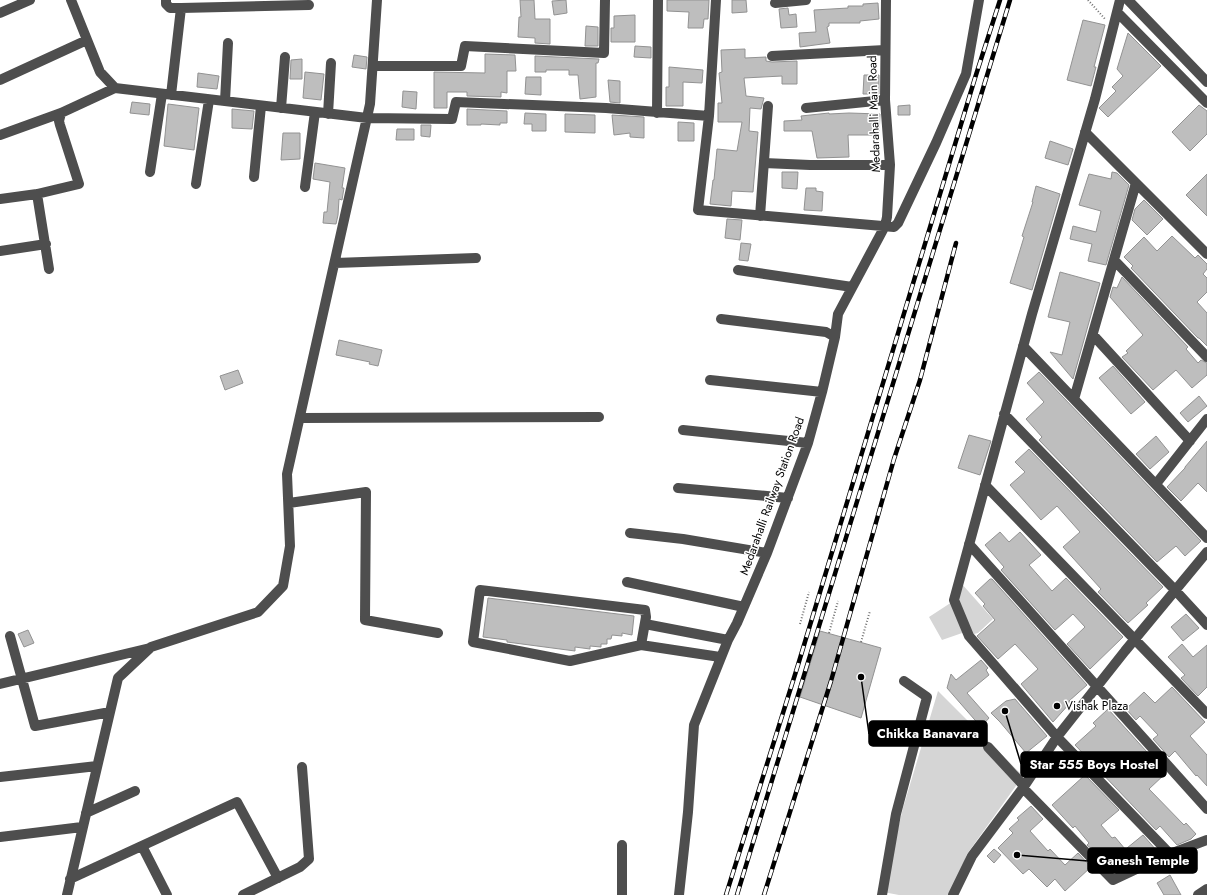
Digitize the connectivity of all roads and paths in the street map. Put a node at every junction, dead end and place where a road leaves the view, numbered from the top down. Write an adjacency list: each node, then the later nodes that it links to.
1 (30, 0): 18 (street)
2 (71, 0): 20 (street)
3 (166, 0): 16 (street)
4 (377, 0): 26 (street)
5 (605, 0): 26 (street)
6 (658, 0): 41 (street)
7 (716, 0): 43 (street)
8 (806, 0): 14 (street)
9 (886, 0): 22 (street, Medarahalli Main Road)
10 (979, 0): 57 (street)
11 (1088, 0): 19 (path)
12 (1120, 0): 17 (street)
13 (1128, 0): 28 (street)
14 (775, 3)
15 (309, 5): 16 (street)
16 (180, 8): 30 (street)
17 (1117, 12): 19 (street); 34 (street)
18 (0, 13)
19 (1113, 28): 45 (street)
20 (87, 40): 27 (street); 29 (street)
21 (228, 43): 33 (street)
22 (885, 50): 23 (street); 32 (street, Medarahalli Main Road)
23 (772, 56)
24 (285, 57): 37 (street)
25 (331, 63): 42 (street)
26 (373, 66): 44 (street)
27 (0, 80)
28 (1207, 82)
29 (115, 88): 30 (street); 40 (street)
30 (167, 95): 31 (street); 49 (street)
31 (209, 100): 33 (street); 52 (street)
32 (885, 100): 38 (street); 48 (street, Medarahalli Main Road)
33 (225, 102): 35 (street)
34 (1207, 103)
35 (261, 106): 37 (street); 50 (street)
36 (768, 106): 47 (street)
37 (281, 108): 39 (street)
38 (806, 108)
39 (315, 112): 42 (street); 53 (street)
40 (61, 113): 46 (street); 54 (street)
41 (657, 113): 43 (street); 44 (street)
42 (328, 114): 44 (street)
43 (709, 116): 56 (street)
44 (367, 118): 63 (street)
45 (1085, 132): 51 (street); 70 (street)
46 (0, 135)
47 (764, 163): 48 (street); 56 (street)
48 (890, 165): 57 (street, Medarahalli Main Road)
49 (150, 172)
50 (254, 177)
51 (1136, 183): 60 (street); 62 (street)
52 (196, 184)
53 (305, 187)
54 (37, 194): 55 (street); 58 (street)
55 (0, 199)
56 (760, 216): 57 (street)
57 (885, 226): 66 (street, Medarahalli Railway Station Road)
58 (46, 244): 59 (street); 64 (street)
59 (0, 251)
60 (1207, 254)
61 (476, 258): 63 (street)
62 (1114, 260): 68 (street); 71 (street)
63 (335, 263): 77 (street)
64 (49, 269)
65 (738, 270): 66 (street)
66 (852, 287): 69 (street, Medarahalli Railway Station Road)
67 (721, 319): 69 (street)
68 (1093, 335): 74 (street); 80 (street)
69 (835, 337): 73 (street, Medarahalli Railway Station Road)
70 (1023, 346): 74 (street); 75 (street)
71 (1207, 357)
72 (710, 380): 73 (street)
73 (822, 392): 81 (street, Medarahalli Railway Station Road)
74 (1074, 399): 82 (street)
75 (1004, 414): 83 (street); 93 (street)
76 (599, 417): 77 (street)
77 (300, 418): 86 (street)
78 (1207, 419): 80 (street)
79 (683, 430): 81 (street)
80 (1190, 441): 82 (street)
81 (808, 443): 85 (street, Medarahalli Railway Station Road)
82 (1156, 484): 88 (street)
83 (985, 485): 89 (street); 104 (street)
84 (678, 488): 85 (street)
85 (788, 498): 91 (street, Medarahalli Railway Station Road)
86 (289, 504): 101 (street); 108 (street)
87 (630, 533): 91 (street)
88 (1207, 538)
89 (969, 544): 113 (street); 116 (street)
90 (1207, 552): 93 (street)
91 (767, 553): 96 (street, Medarahalli Railway Station Road)
92 (627, 582): 96 (street)
93 (1175, 590): 100 (street); 104 (street)
94 (810, 592): 99 (path)
95 (838, 601): 102 (path)
96 (744, 607): 105 (street, Medarahalli Railway Station Road)
97 (870, 611): 106 (path)
98 (645, 624): 105 (street); 107 (street); 107 (street)
99 (800, 624)
100 (1207, 625)
101 (438, 633)
102 (829, 633)
103 (10, 636): 110 (street)
104 (1135, 639): 113 (street); 115 (street)
105 (728, 640): 109 (street, Medarahalli Railway Station Road)
106 (861, 642)
107 (641, 645): 109 (street)
108 (151, 647): 110 (street); 114 (street)
109 (720, 657): 138 (street, Medarahalli Railway Station Road)
110 (22, 679): 112 (street); 114 (street)
111 (904, 681): 139 (street)
112 (0, 684)
113 (1097, 686): 116 (street); 123 (street)
114 (110, 712): 118 (street)
115 (1207, 714)
116 (1057, 737): 121 (street); 130 (street)
117 (988, 747): 121 (street)
118 (97, 766): 120 (street); 124 (street)
119 (302, 767): 131 (street)
120 (0, 777)
121 (1023, 787): 130 (street); 140 (street)
122 (135, 791): 124 (street)
123 (1207, 809)
124 (86, 813): 125 (street)
125 (82, 828): 126 (street); 132 (street)
126 (0, 837)
127 (1207, 840): 130 (street)
128 (622, 845): 137 (street)
129 (142, 846): 131 (street); 132 (street); 135 (street)
130 (1170, 854)
131 (278, 878): 136 (street)
132 (70, 879): 134 (street)
133 (1207, 889): 141 (street)
134 (67, 895)
135 (167, 895)
136 (243, 895)
137 (622, 895)
138 (679, 895)
139 (882, 895)
140 (952, 895)
141 (1198, 895)

